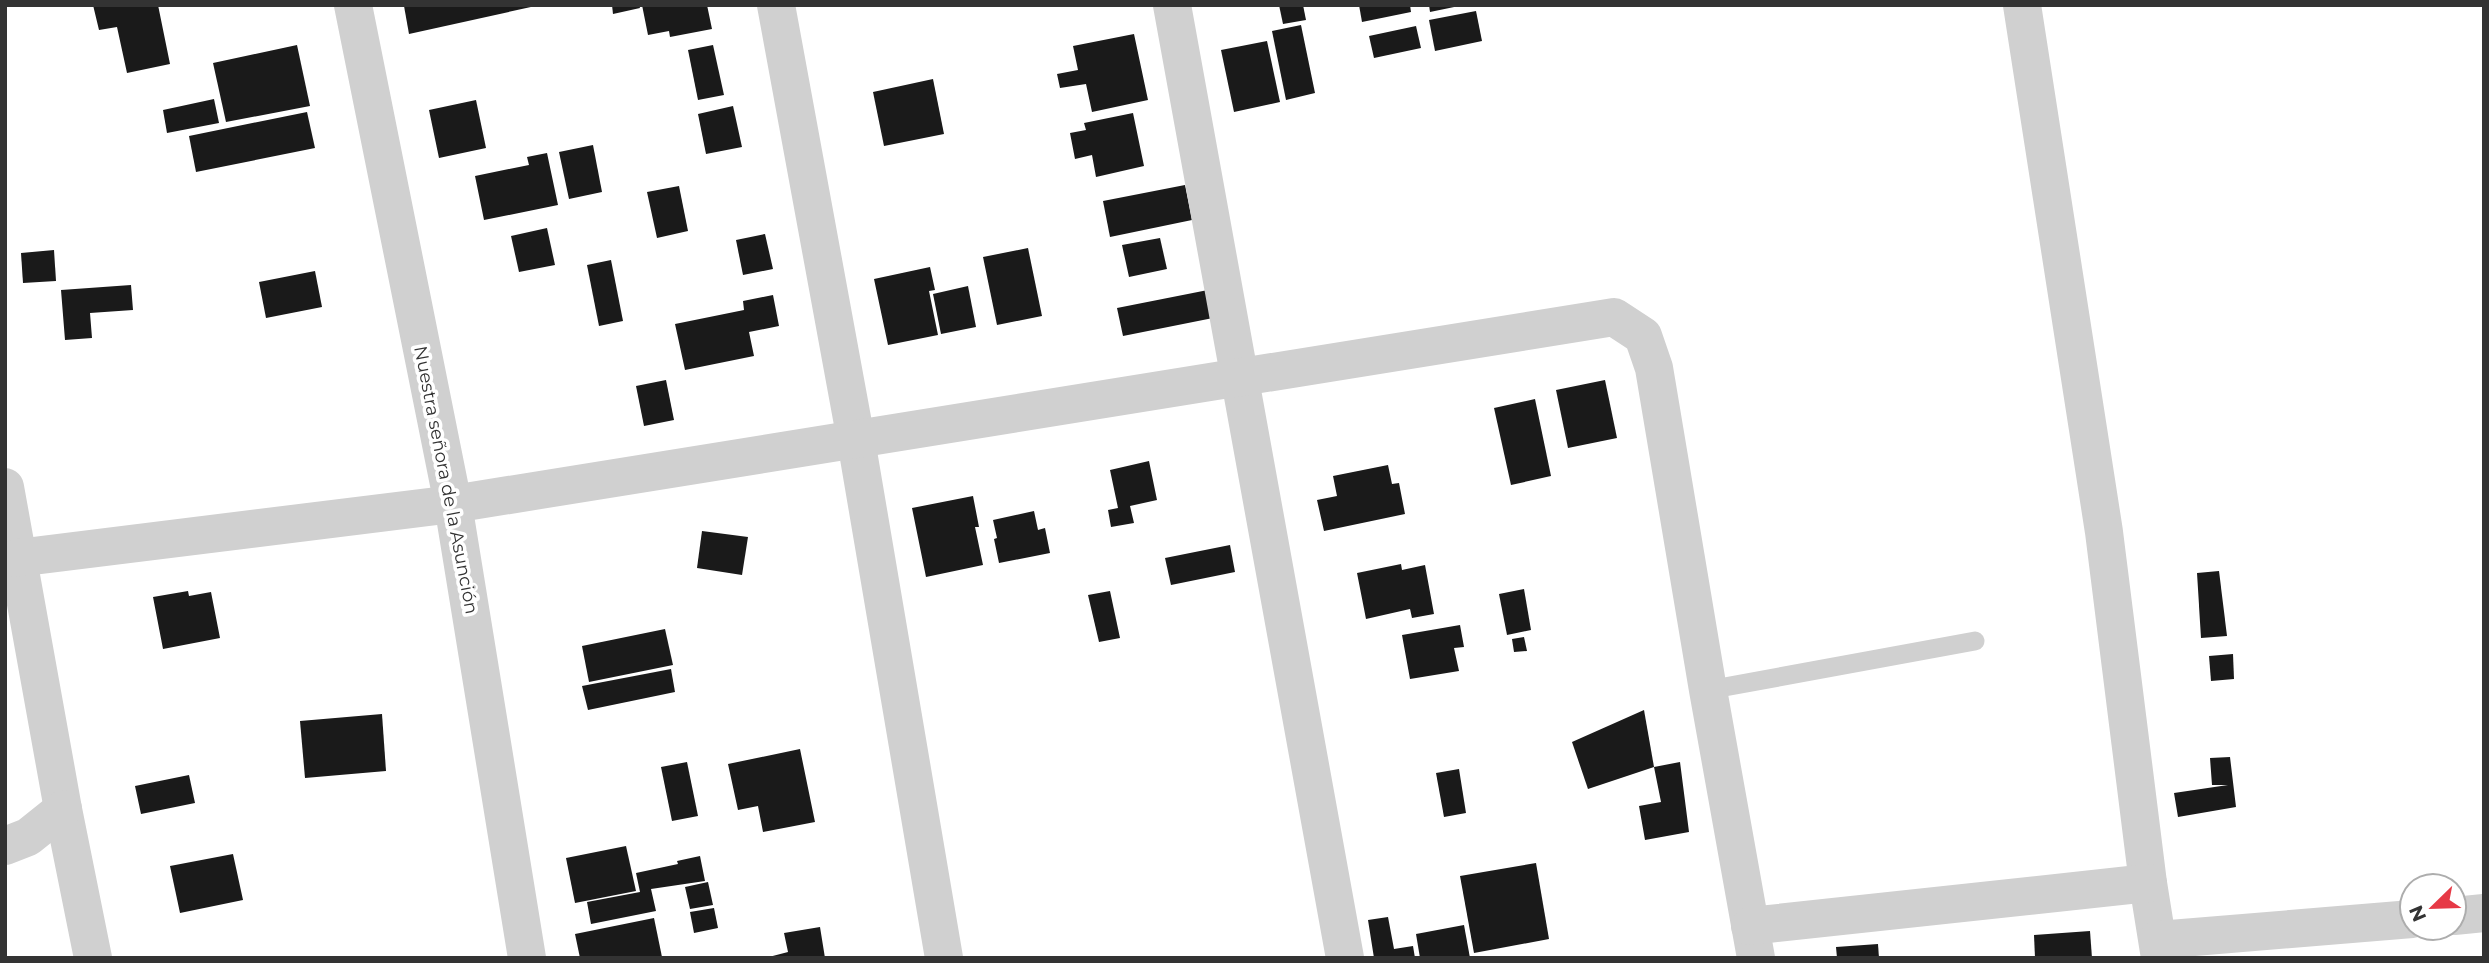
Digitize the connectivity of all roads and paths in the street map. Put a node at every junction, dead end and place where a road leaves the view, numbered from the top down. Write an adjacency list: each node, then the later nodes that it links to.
1 (353, 5): 8 (street, Nuestra señora de la Asunción)
2 (776, 5): 6 (street)
3 (1172, 5): 5 (street)
4 (2021, 5): 14 (street)
5 (1241, 378): 6 (street); 11 (street); 21 (street)
6 (856, 440): 8 (street); 20 (street)
7 (5, 487): 9 (street)
8 (453, 504): 9 (street); 19 (street, Nuestra señora de la Asunción)
9 (18, 558): 12 (street)
10 (1975, 641): 11 (lane)
11 (1708, 690): 16 (street)
12 (63, 809): 13 (street); 18 (street)
13 (5, 846)
14 (2148, 883): 16 (street); 17 (street)
15 (2398, 921): 17 (street)
16 (1753, 942)
17 (2159, 949)
18 (93, 958)
19 (527, 958)
20 (944, 958)
21 (1345, 958)

